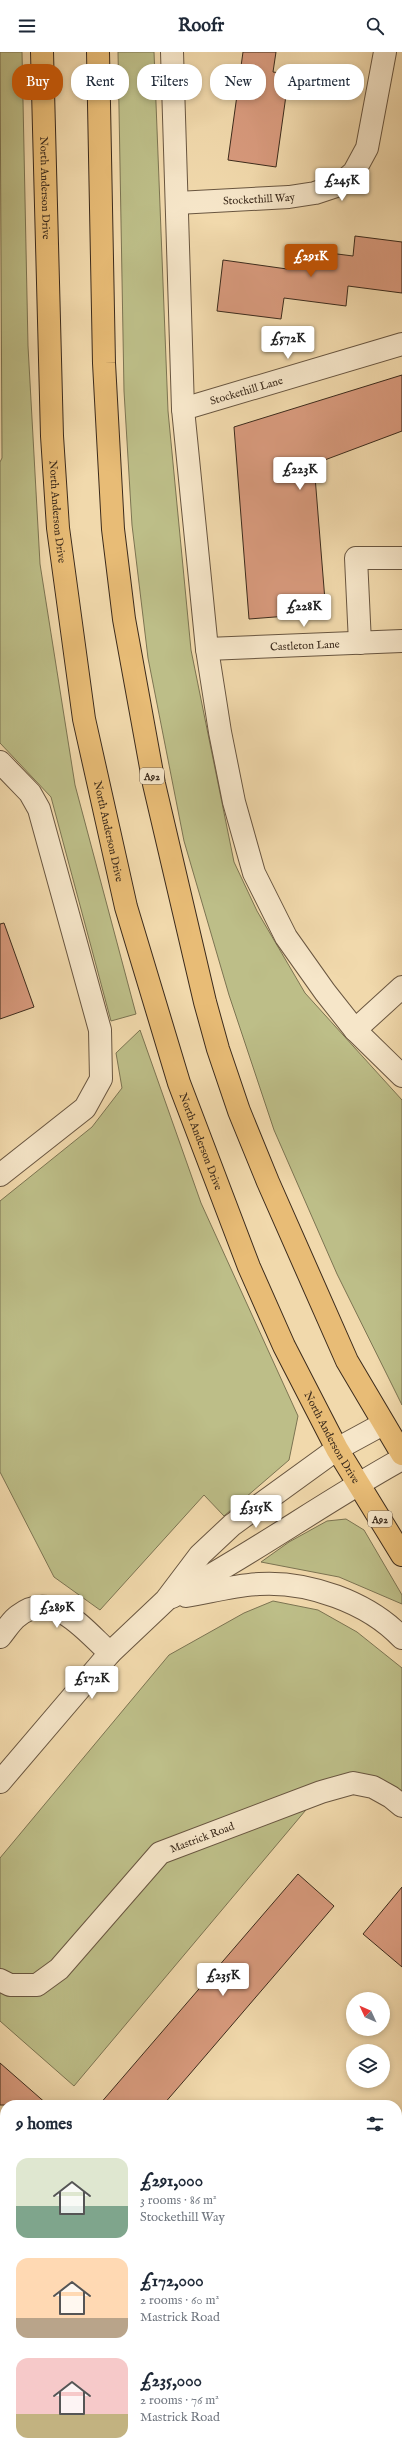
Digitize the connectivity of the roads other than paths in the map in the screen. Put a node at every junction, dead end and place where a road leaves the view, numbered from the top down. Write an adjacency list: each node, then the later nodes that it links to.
1 (42, 52): 18 (main road, North Anderson Drive / A92)
2 (98, 52): 17 (main road, A92)
3 (172, 52): 5 (street)
4 (385, 52): 5 (street, Stockethill Way)
5 (177, 203): 7 (street)
6 (402, 344): 7 (street, Stockethill Lane)
7 (183, 409): 11 (street)
8 (402, 558): 10 (street)
9 (402, 641): 10 (street, Castleton Lane)
10 (360, 643): 11 (street, Castleton Lane)
11 (207, 649): 14 (street)
12 (4, 774): 16 (street)
13 (402, 986): 14 (street)
14 (355, 1030): 15 (street)
15 (402, 1076)
16 (0, 1175)
17 (383, 1424): 18 (street); 19 (main road, A92)
18 (337, 1449): 21 (main road, North Anderson Drive / A92); 23 (street)
19 (402, 1454)
20 (402, 1459): 21 (street)
21 (358, 1483): 22 (main road, North Anderson Drive / A92); 23 (street)
22 (402, 1554)
23 (166, 1600): 25 (street); 26 (street)
24 (0, 1637): 26 (street)
25 (402, 1638)
26 (110, 1653): 27 (street)
27 (1, 1779)
28 (402, 1806): 29 (street, Mastrick Road)
29 (0, 1980)

